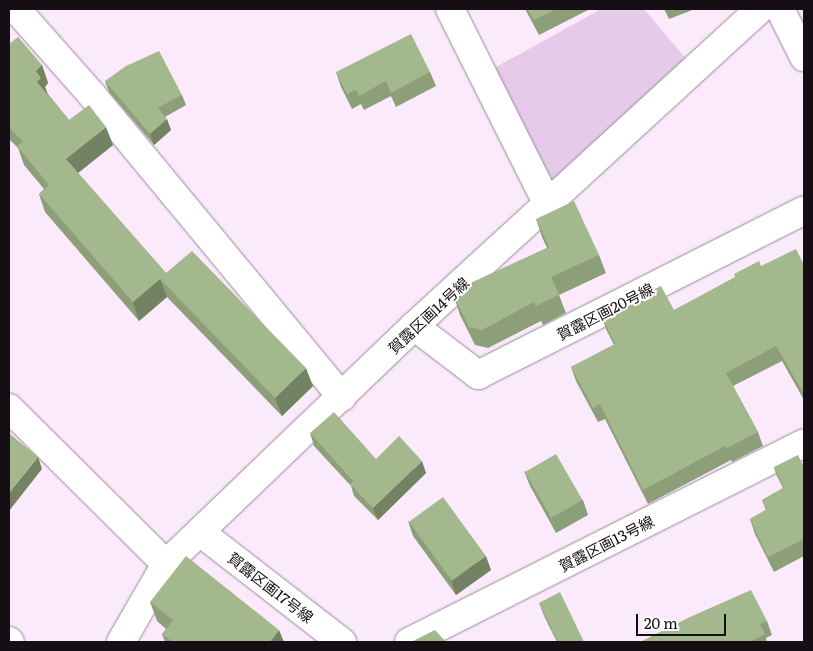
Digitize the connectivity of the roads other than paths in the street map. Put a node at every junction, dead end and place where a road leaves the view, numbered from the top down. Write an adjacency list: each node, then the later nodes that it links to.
1 (16, 9): 9 (street)
2 (450, 9): 6 (street)
3 (760, 9): 6 (street, 賀露区画14号線)
4 (780, 9): 5 (street)
5 (804, 56)
6 (548, 205): 8 (street, 賀露区画14号線)
7 (804, 210): 8 (street, 賀露区画20号線)
8 (414, 326): 9 (street, 賀露区画14号線)
9 (342, 397): 12 (street, 賀露区画14号線)
10 (9, 408): 13 (street)
11 (804, 443): 16 (street, 賀露区画13号線)
12 (200, 532): 13 (street, 賀露区画14号線); 15 (street, 賀露区画17号線)
13 (166, 564): 14 (street, 賀露区画14号線)
14 (124, 641)
15 (342, 642)
16 (408, 642)

